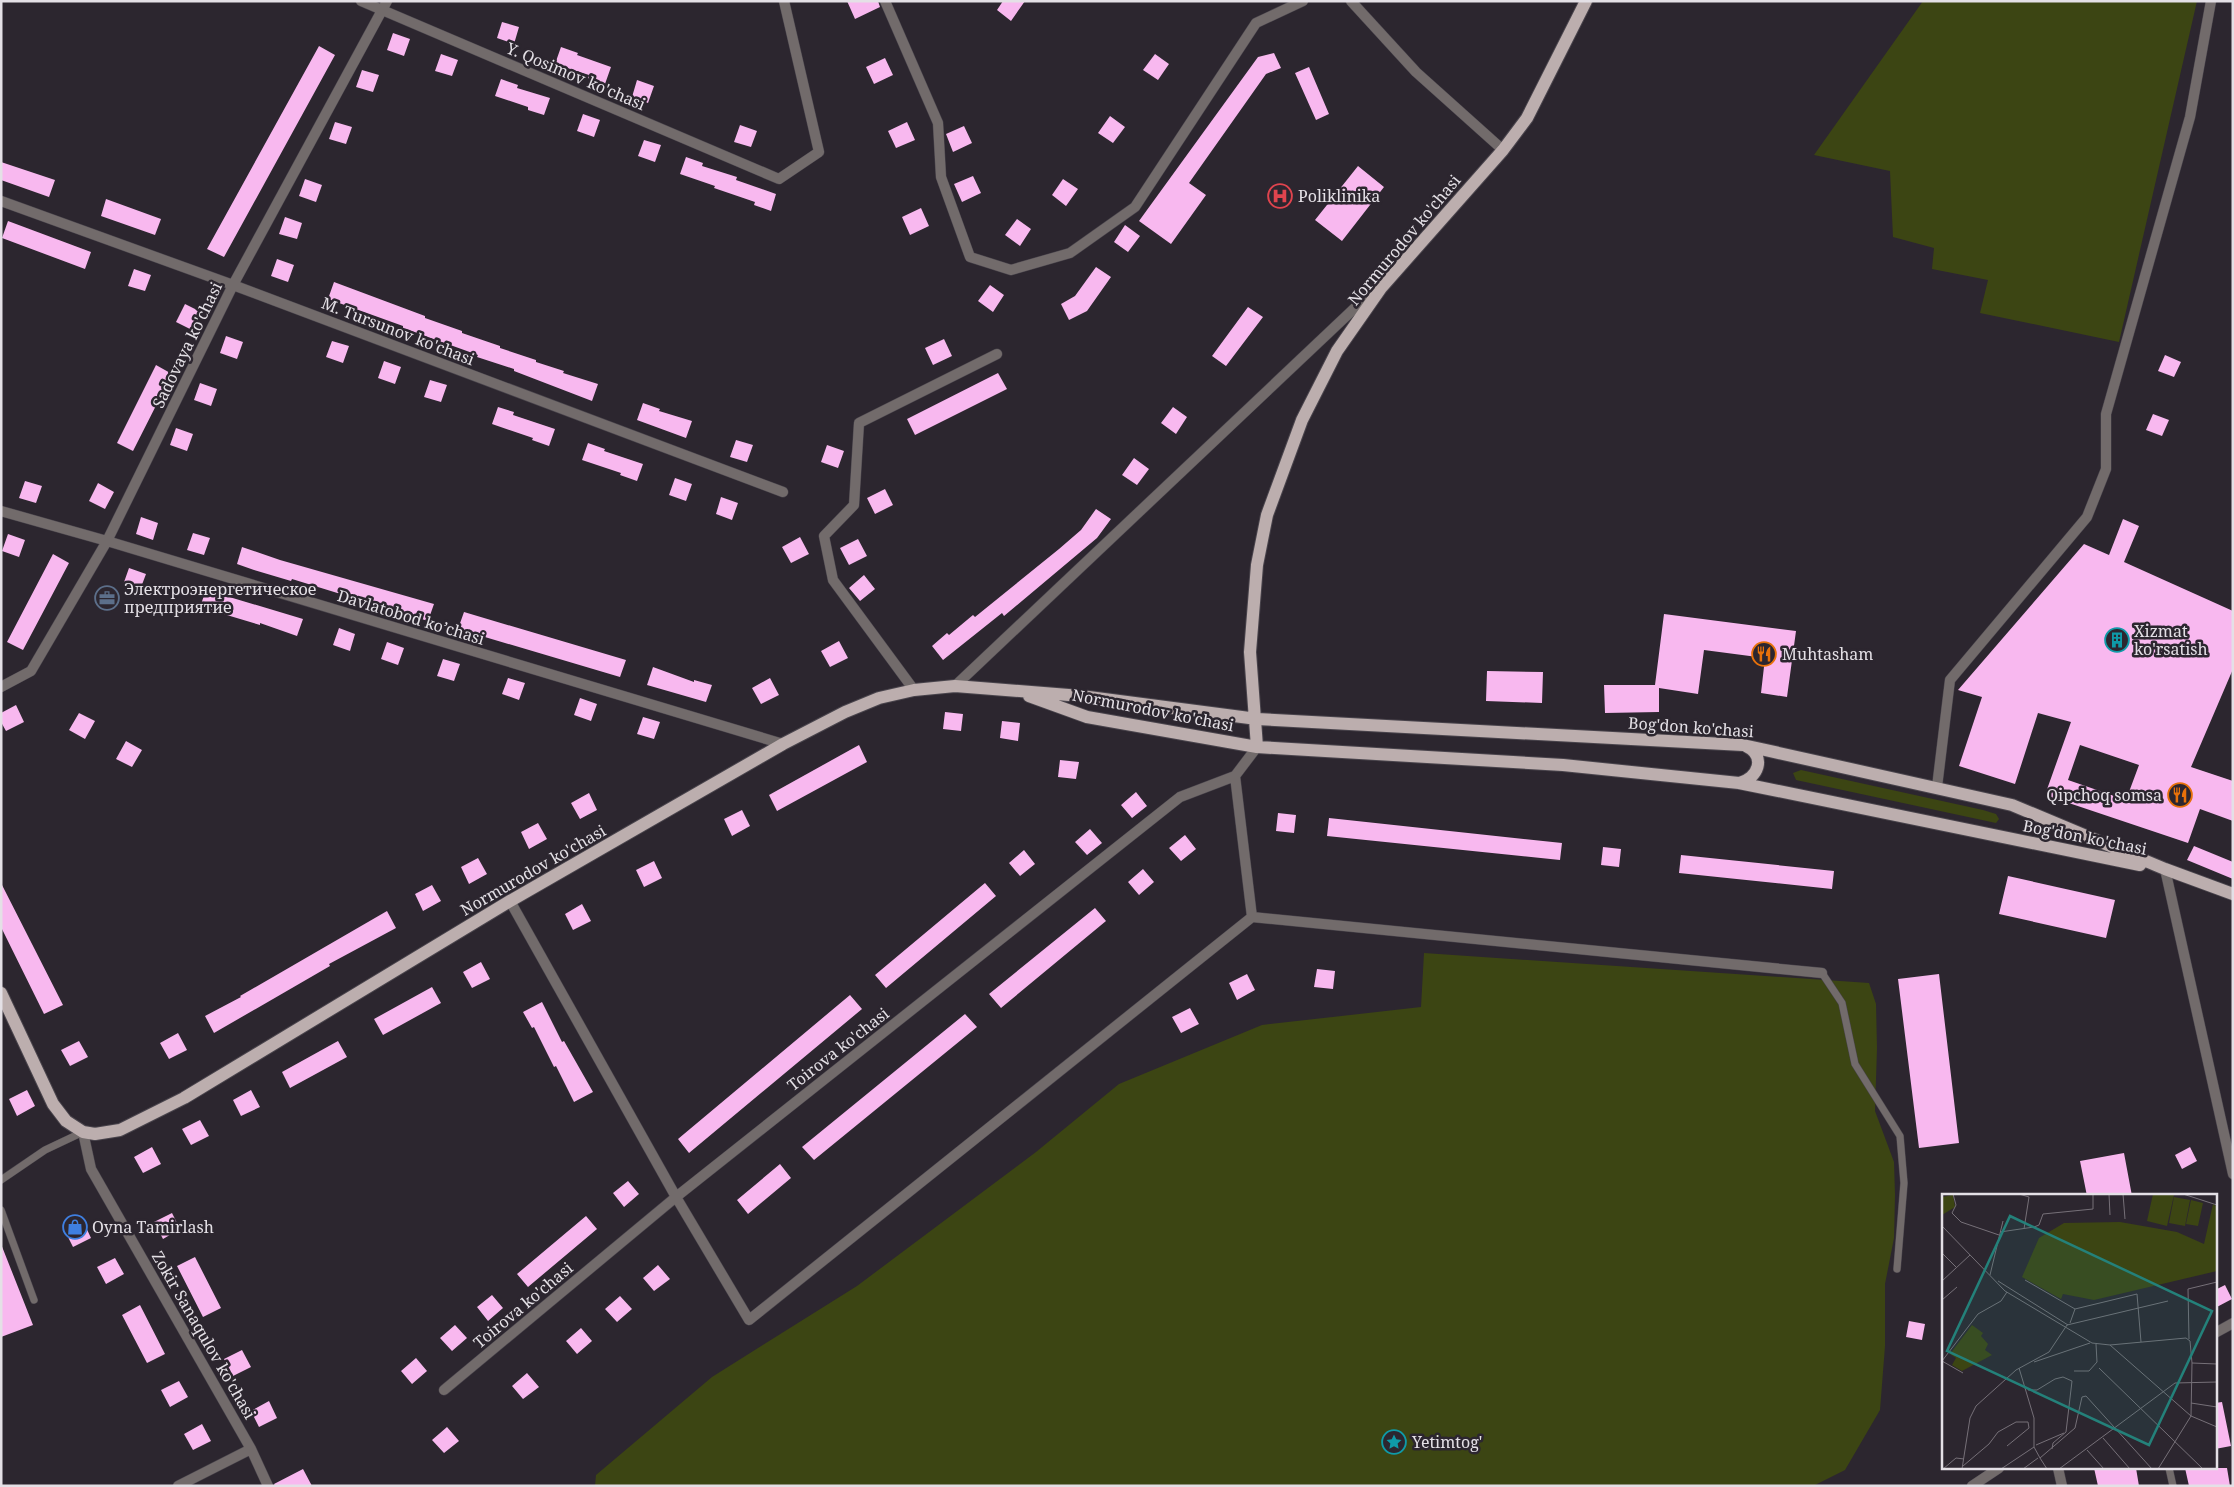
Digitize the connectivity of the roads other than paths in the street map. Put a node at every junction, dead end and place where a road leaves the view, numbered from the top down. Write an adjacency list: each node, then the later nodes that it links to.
1 (361, 1): 8 (street, Y. Qosimov ko'chasi)
2 (784, 1): 8 (street, Y. Qosimov ko'chasi)
3 (885, 1): 4 (street)
4 (1303, 1)
5 (1351, 1): 9 (street)
6 (1586, 1): 9 (main road, Normurodov ko'chasi)
7 (2211, 1): 27 (street)
8 (384, 6): 12 (street, Sadovaya ko'chasi)
9 (1504, 150): 11 (main road, Normurodov ko'chasi)
10 (1, 201): 12 (street, M. Tursunov ko'chasi)
11 (1398, 268): 17 (street); 21 (main road, Normurodov ko'chasi)
12 (234, 285): 14 (street, M. Tursunov ko'chasi); 16 (street, Sadovaya ko'chasi)
13 (997, 354): 19 (street)
14 (783, 492)
15 (1, 512): 16 (street, Davlatobod ko’chasi)
16 (107, 541): 18 (street, Sadovaya ko'chasi); 22 (street, Davlatobod ko’chasi)
17 (955, 686): 19 (main road, Normurodov ko'chasi); 20 (main road, Normurodov ko'chasi)
18 (1, 687)
19 (914, 690): 22 (main road, Normurodov ko'chasi)
20 (1018, 691): 21 (main road, Normurodov ko'chasi); 24 (main road, Normurodov ko'chasi)
21 (1257, 719): 23 (main road, Bog'don ko'chasi); 24 (main road, Normurodov ko'chasi)
22 (783, 744): 30 (main road, Normurodov ko'chasi)
23 (1742, 745): 26 (main road); 27 (main road, Bog'don ko'chasi)
24 (1257, 747): 25 (street); 26 (main road, Bog'don ko'chasi)
25 (1235, 776): 31 (street); 37 (street, Toirova ko'chasi)
26 (1739, 783): 28 (main road, Bog'don ko'chasi)
27 (1938, 787): 28 (main road, Bog'don ko'chasi)
28 (2165, 869): 29 (main road, Bog'don ko'chasi); 35 (street)
29 (2233, 894)
30 (510, 901): 34 (main road, Normurodov ko'chasi); 37 (street)
31 (1252, 917): 32 (street); 37 (street)
32 (1822, 973): 39 (lane)
33 (1, 993): 34 (main road)
34 (83, 1132): 36 (lane); 44 (street, Zokir Sanaqulov ko'chasi)
35 (2233, 1174)
36 (1, 1180)
37 (676, 1197): 43 (street, Toirova ko'chasi)
38 (1, 1210): 40 (lane)
39 (1896, 1269)
40 (34, 1300)
41 (2233, 1323): 42 (street)
42 (2216, 1332)
43 (444, 1390)
44 (251, 1449): 48 (street); 49 (street, Zokir Sanaqulov ko'chasi)
45 (1996, 1470): 50 (street)
46 (2058, 1470): 51 (street)
47 (2169, 1470): 52 (lane)
48 (178, 1486)
49 (268, 1486)
50 (1972, 1486)
51 (2062, 1486)
52 (2173, 1486)

